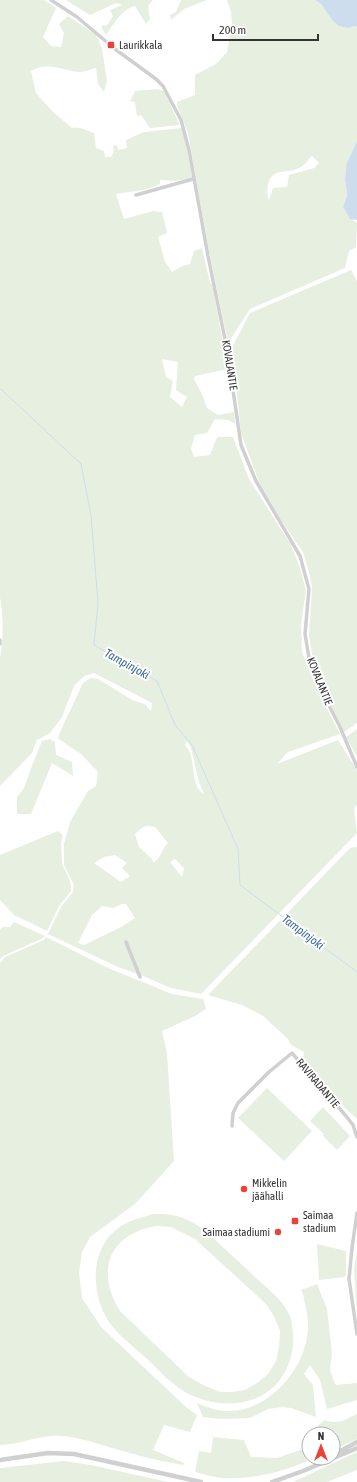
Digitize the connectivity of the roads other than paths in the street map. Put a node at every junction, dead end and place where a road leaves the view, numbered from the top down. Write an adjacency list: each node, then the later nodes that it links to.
1 (51, 0): 2 (street, KOVALANTIE)
2 (193, 179): 3 (street); 6 (street, KOVALANTIE)
3 (136, 195)
4 (0, 640): 5 (street)
5 (0, 644)
6 (357, 767)
7 (126, 942): 8 (street)
8 (140, 977)
9 (232, 1126): 10 (street, RAVIRADANTIE)
10 (357, 1137)
11 (357, 1213): 12 (street)
12 (357, 1334)
13 (357, 1442): 15 (street)
14 (357, 1448): 18 (street)
15 (341, 1451)
16 (0, 1460): 19 (street)
17 (314, 1466): 18 (street)
18 (311, 1468): 20 (street)
19 (201, 1482)
20 (272, 1482)

